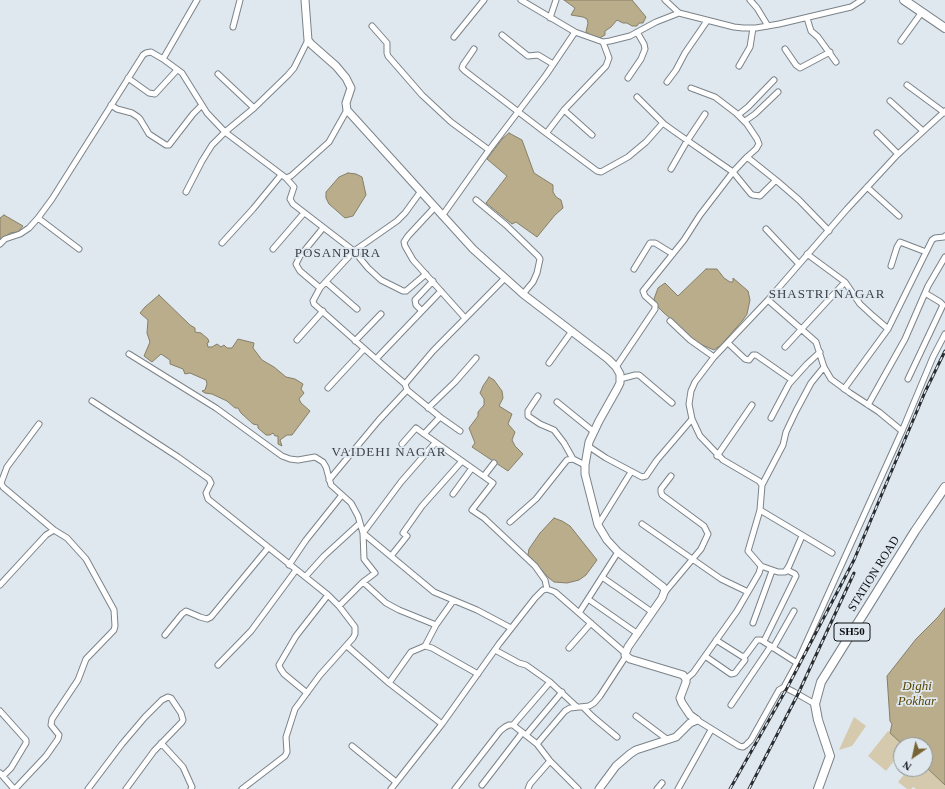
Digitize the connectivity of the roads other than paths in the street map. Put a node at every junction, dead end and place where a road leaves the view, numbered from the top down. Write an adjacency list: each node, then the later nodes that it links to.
1 (197, 0): 31 (street)
2 (240, 0): 18 (street)
3 (305, 0): 25 (main road)
4 (484, 0): 24 (street)
5 (522, 0): 13 (street)
6 (556, 0): 13 (street)
7 (665, 0): 12 (street)
8 (750, 0): 17 (street)
9 (862, 0): 14 (street)
10 (904, 0): 11 (main road)
11 (922, 12): 20 (main road); 26 (street)
12 (679, 13): 15 (street); 22 (street)
13 (550, 18): 21 (street)
14 (807, 18): 17 (street); 30 (street)
15 (707, 21): 19 (street); 40 (street)
16 (372, 26): 63 (street)
17 (768, 26): 19 (street)
18 (233, 27)
19 (752, 28): 34 (street)
20 (945, 28)
21 (574, 32): 27 (street); 33 (street)
22 (637, 32): 27 (street); 38 (street)
23 (502, 35): 33 (street)
24 (454, 36)
25 (308, 40): 48 (street); 49 (main road)
26 (900, 41)
27 (603, 42): 50 (street)
28 (785, 49): 30 (street)
29 (474, 50): 51 (street)
30 (830, 52): 32 (street)
31 (163, 59): 35 (street); 37 (street)
32 (836, 62)
33 (553, 64): 51 (street)
34 (739, 66)
35 (178, 70): 37 (street); 47 (street)
36 (218, 74): 48 (street)
37 (128, 78): 46 (street)
38 (628, 78)
39 (774, 80): 54 (street)
40 (667, 82)
41 (907, 84): 52 (street)
42 (691, 88): 54 (street)
43 (778, 92): 55 (street)
44 (637, 97): 56 (street)
45 (890, 101): 57 (street)
46 (111, 105): 47 (street); 78 (street)
47 (202, 105): 58 (street)
48 (254, 108): 58 (street)
49 (347, 110): 68 (street); 71 (main road)
50 (564, 110): 59 (street); 61 (street)
51 (518, 112): 59 (street); 63 (street)
52 (945, 112): 57 (street)
53 (706, 114): 62 (street)
54 (738, 114): 55 (street)
55 (745, 122): 65 (street)
56 (664, 124): 59 (street); 62 (street)
57 (924, 131): 64 (street)
58 (225, 132): 68 (street); 72 (street)
59 (546, 133)
60 (877, 133): 64 (street)
61 (592, 135)
62 (687, 140): 66 (street); 67 (street)
63 (489, 150): 76 (street)
64 (898, 154): 70 (street)
65 (747, 157): 67 (street); 69 (street)
66 (671, 169)
67 (733, 172): 69 (street); 89 (street)
68 (284, 176): 75 (street); 83 (street)
69 (777, 182): 81 (street)
70 (867, 187): 77 (street); 81 (street)
71 (421, 191): 74 (main road); 87 (street)
72 (186, 192)
73 (476, 200): 103 (street)
74 (435, 207): 76 (main road); 95 (street)
75 (304, 213): 79 (street); 86 (street)
76 (442, 216): 96 (main road)
77 (899, 216)
78 (38, 218): 84 (street); 85 (street)
79 (323, 228): 87 (street); 100 (street)
80 (766, 229): 92 (street)
81 (829, 231): 90 (street)
82 (945, 237): 88 (street)
83 (222, 243)
84 (0, 244)
85 (79, 249)
86 (273, 249)
87 (354, 251): 95 (street); 98 (street)
88 (926, 252): 93 (street); 112 (street)
89 (673, 254): 94 (street); 126 (street)
90 (807, 254): 92 (street); 99 (street)
91 (945, 257): 102 (street)
92 (799, 264): 104 (street)
93 (891, 266)
94 (634, 269)
95 (426, 274): 97 (street)
96 (504, 278): 103 (main road); 109 (street)
97 (433, 281): 101 (street); 107 (street)
98 (326, 282): 100 (street); 105 (street)
99 (845, 282): 111 (street); 112 (street)
100 (320, 288): 106 (street)
101 (441, 291): 107 (street); 109 (street)
102 (925, 293): 129 (street); 140 (street)
103 (523, 294): 113 (main road)
104 (768, 300): 111 (street); 117 (street)
105 (357, 309)
106 (323, 311): 115 (street); 116 (street)
107 (422, 311): 124 (street)
108 (381, 314): 116 (street)
109 (465, 318): 131 (street)
110 (670, 321): 123 (street)
111 (801, 329): 118 (street); 120 (street)
112 (888, 329): 133 (street)
113 (572, 331): 125 (street); 126 (main road)
114 (945, 334): 147 (street)
115 (297, 340)
116 (355, 341): 119 (street)
117 (728, 343): 123 (street); 130 (street)
118 (785, 347)
119 (364, 349): 124 (street); 132 (street)
120 (820, 352): 127 (street); 130 (street)
121 (129, 354): 162 (street)
122 (476, 358): 141 (street)
123 (714, 358): 144 (street)
124 (376, 359): 131 (street)
125 (549, 363)
126 (616, 367): 128 (main road)
127 (824, 367): 133 (street); 163 (street)
128 (620, 378): 138 (street); 148 (main road)
129 (908, 379)
130 (792, 380): 143 (street)
131 (405, 384): 134 (street)
132 (328, 388)
133 (844, 389): 140 (street)
134 (407, 390): 141 (street); 162 (street)
135 (538, 396): 154 (street)
136 (92, 401): 175 (street)
137 (557, 402): 148 (street)
138 (672, 403)
139 (752, 405): 153 (street)
140 (868, 405): 147 (street)
141 (428, 408): 142 (street)
142 (440, 417): 146 (street); 149 (street)
143 (771, 418)
144 (692, 419): 153 (street); 159 (street)
145 (39, 424): 172 (street)
146 (460, 431)
147 (902, 431): 215 (street)
148 (594, 432): 152 (main road)
149 (424, 434): 150 (street); 151 (street)
150 (435, 443): 155 (street); 173 (street)
151 (402, 444)
152 (588, 446): 157 (main road); 159 (street)
153 (717, 456): 163 (street)
154 (573, 458): 157 (street); 168 (street)
155 (462, 461): 158 (street); 178 (street)
156 (494, 463): 160 (street)
157 (585, 465): 171 (main road)
158 (472, 468): 160 (street); 165 (street)
159 (632, 472): 171 (street)
160 (484, 476): 189 (street)
161 (671, 476): 179 (street)
162 (329, 480): 166 (street)
163 (762, 486): 167 (street)
164 (945, 487): 225 (main road, STATION ROAD / SH50)
165 (453, 494)
166 (342, 495): 169 (street); 180 (street)
167 (760, 510): 174 (street); 181 (street)
168 (510, 522)
169 (360, 523): 173 (street); 185 (street)
170 (642, 524): 179 (street)
171 (598, 525): 176 (main road)
172 (54, 530): 188 (street); 245 (street)
173 (363, 533): 178 (street); 187 (street)
174 (802, 536): 177 (street); 183 (street)
175 (268, 548): 180 (street); 204 (street)
176 (618, 552): 186 (street); 190 (main road)
177 (832, 553)
178 (391, 556): 194 (street)
179 (692, 559): 190 (street); 191 (street)
180 (289, 565): 182 (street)
181 (761, 566): 184 (street); 191 (street)
182 (296, 570): 185 (street); 216 (street)
183 (787, 570): 184 (street); 206 (street)
184 (772, 571): 200 (street)
185 (306, 576): 192 (street)
186 (602, 577): 193 (street); 197 (street)
187 (362, 582): 195 (street); 201 (street)
188 (0, 585)
189 (546, 589): 198 (street); 202 (street)
190 (665, 592): 197 (main road)
191 (748, 592): 205 (street)
192 (328, 595): 195 (street); 223 (street)
193 (588, 599): 198 (street); 203 (street)
194 (453, 601): 201 (street); 202 (street)
195 (339, 606): 207 (street)
196 (794, 611): 209 (street)
197 (652, 612): 203 (main road)
198 (579, 613): 199 (street)
199 (591, 623): 210 (street); 212 (street)
200 (754, 623)
201 (436, 626): 208 (street)
202 (511, 628): 211 (street)
203 (638, 634): 212 (main road)
204 (165, 635)
205 (716, 640): 213 (street); 214 (street)
206 (764, 641): 209 (street); 214 (street)
207 (347, 646): 220 (street); 223 (street)
208 (426, 646): 217 (street); 220 (street)
209 (772, 647): 215 (street); 224 (street)
210 (569, 648)
211 (495, 650): 217 (street); 219 (street)
212 (625, 655): 218 (main road); 227 (street)
213 (705, 656): 214 (street); 218 (street)
214 (744, 656)
215 (797, 663): 221 (street)
216 (218, 665)
217 (478, 674): 231 (street)
218 (686, 679): 230 (main road)
219 (550, 682): 222 (street); 232 (street)
220 (389, 683): 231 (street)
221 (784, 687): 225 (street); 233 (street)
222 (562, 692): 226 (street); 234 (street)
223 (307, 693): 249 (street)
224 (731, 704)
225 (815, 704): 257 (main road, STATION ROAD / SH50)
226 (577, 707): 227 (street); 238 (street)
227 (584, 708): 235 (street)
228 (0, 711): 241 (street)
229 (636, 716): 236 (street)
230 (693, 721): 233 (street); 236 (main road)
231 (442, 724): 242 (street)
232 (513, 725): 234 (street); 251 (street)
233 (711, 730): 256 (street)
234 (524, 734): 238 (street); 244 (street)
235 (617, 738)
236 (668, 740): 254 (main road)
237 (161, 743): 246 (street); 247 (street); 248 (street)
238 (537, 744): 240 (street)
239 (352, 746): 242 (street)
240 (550, 760): 252 (street); 253 (street)
241 (1, 775): 245 (street)
242 (396, 782): 250 (street)
243 (662, 784): 255 (street)
244 (482, 785)
245 (15, 789)
246 (88, 789)
247 (126, 789)
248 (191, 789)
249 (242, 789)
250 (391, 789)
251 (455, 789)
252 (528, 789)
253 (578, 789)
254 (599, 789)
255 (657, 789)
256 (678, 789)
257 (818, 789)

